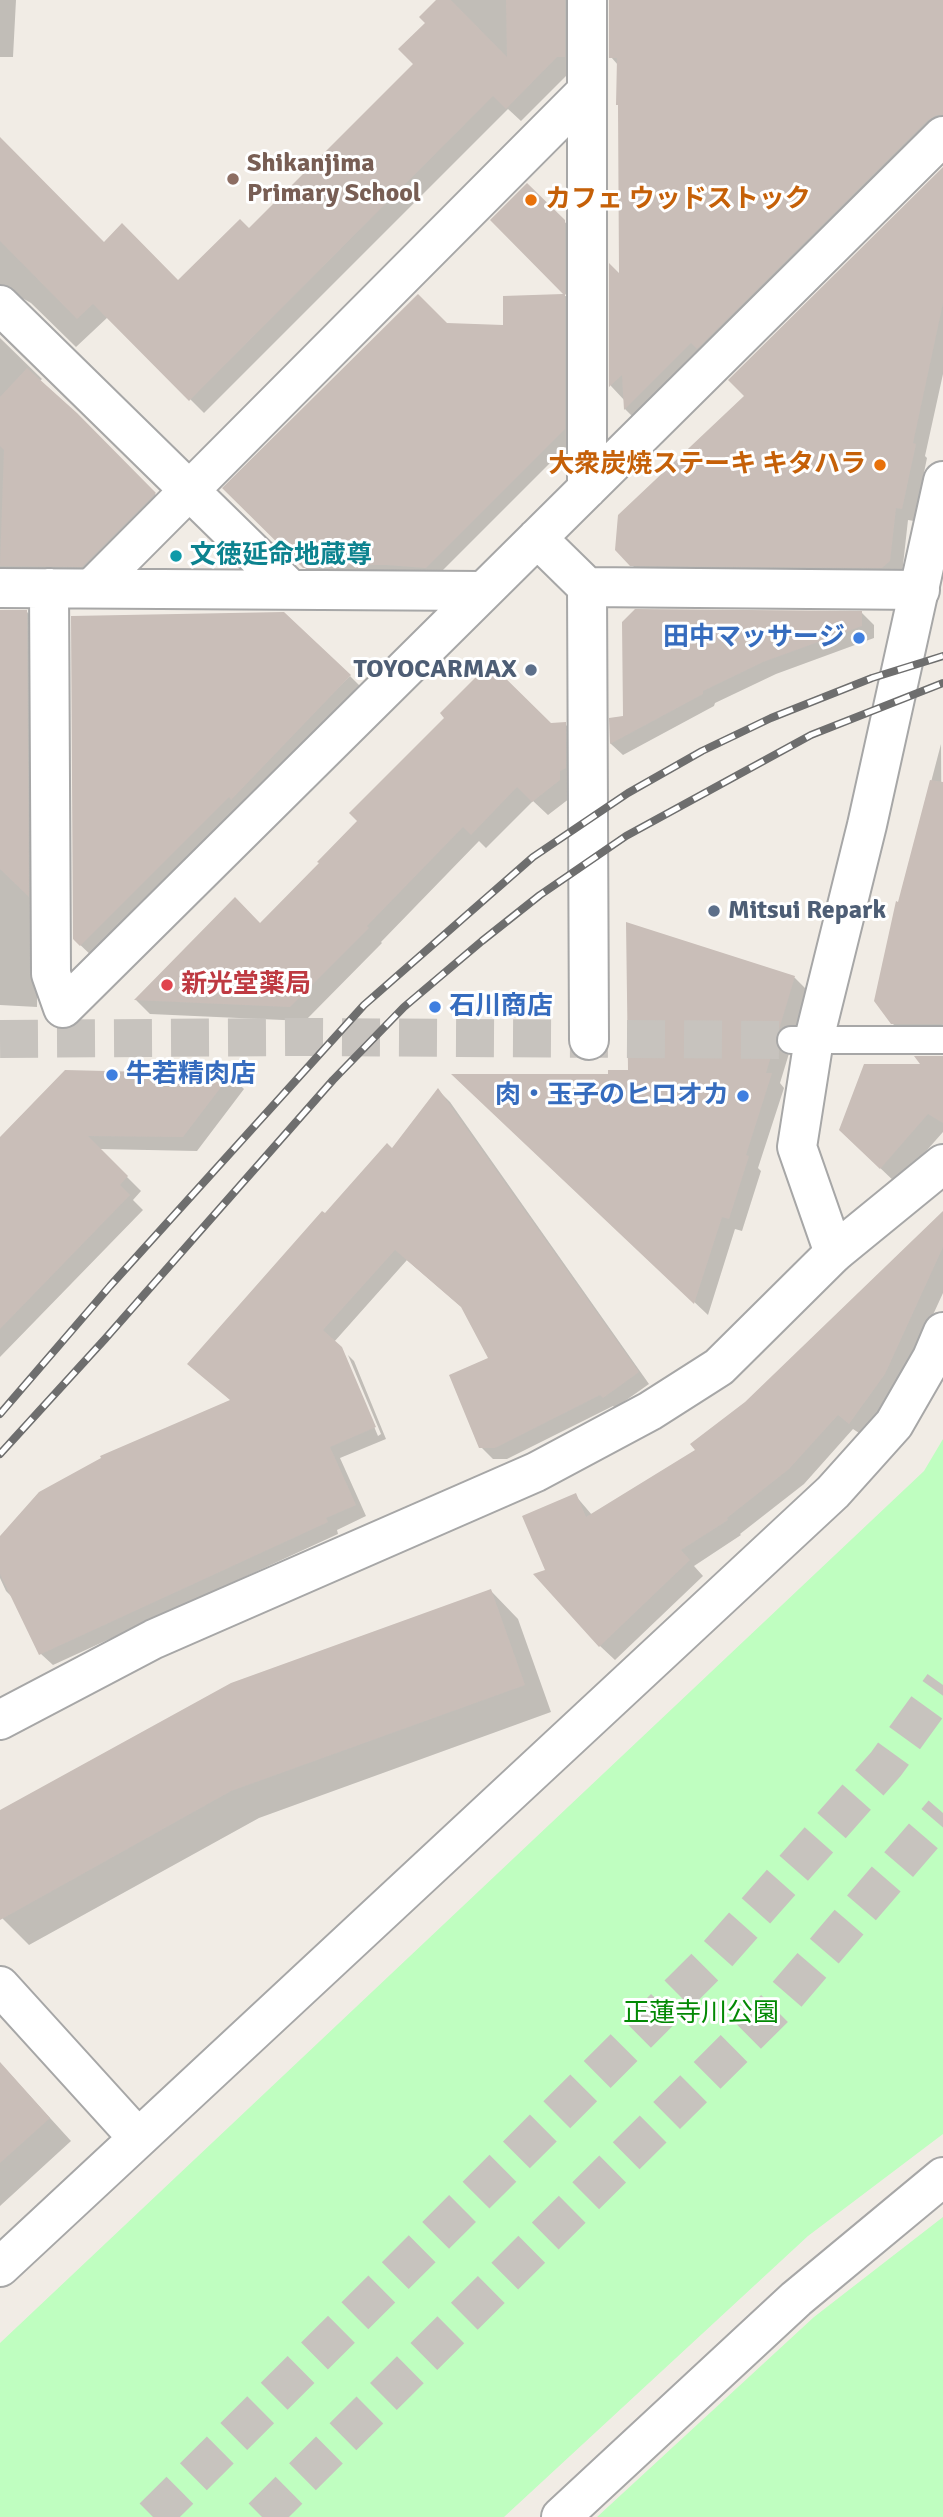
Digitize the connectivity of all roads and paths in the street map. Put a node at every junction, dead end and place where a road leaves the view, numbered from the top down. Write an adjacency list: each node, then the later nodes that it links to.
1 (587, 0): 2 (street)
2 (586, 92): 6 (street); 7 (street)
3 (943, 136): 6 (street)
4 (0, 305): 7 (street)
5 (943, 481): 14 (street)
6 (587, 489): 8 (street)
7 (189, 490): 12 (street); 13 (street)
8 (537, 538): 9 (street); 15 (street)
9 (587, 587): 14 (street); 16 (street)
10 (0, 588): 11 (street)
11 (49, 588): 12 (street); 15 (street)
12 (92, 588): 13 (street)
13 (290, 589): 15 (street)
14 (920, 590): 17 (street)
15 (483, 591)
16 (589, 1040)
17 (803, 1040): 18 (lane); 20 (street)
18 (943, 1040)
19 (943, 1164): 20 (street)
20 (834, 1254): 22 (street)
21 (943, 1332): 24 (street)
22 (0, 1720)
23 (0, 1986): 24 (street)
24 (138, 2138): 26 (street)
25 (943, 2177): 27 (street)
26 (0, 2267)
27 (561, 2517)

